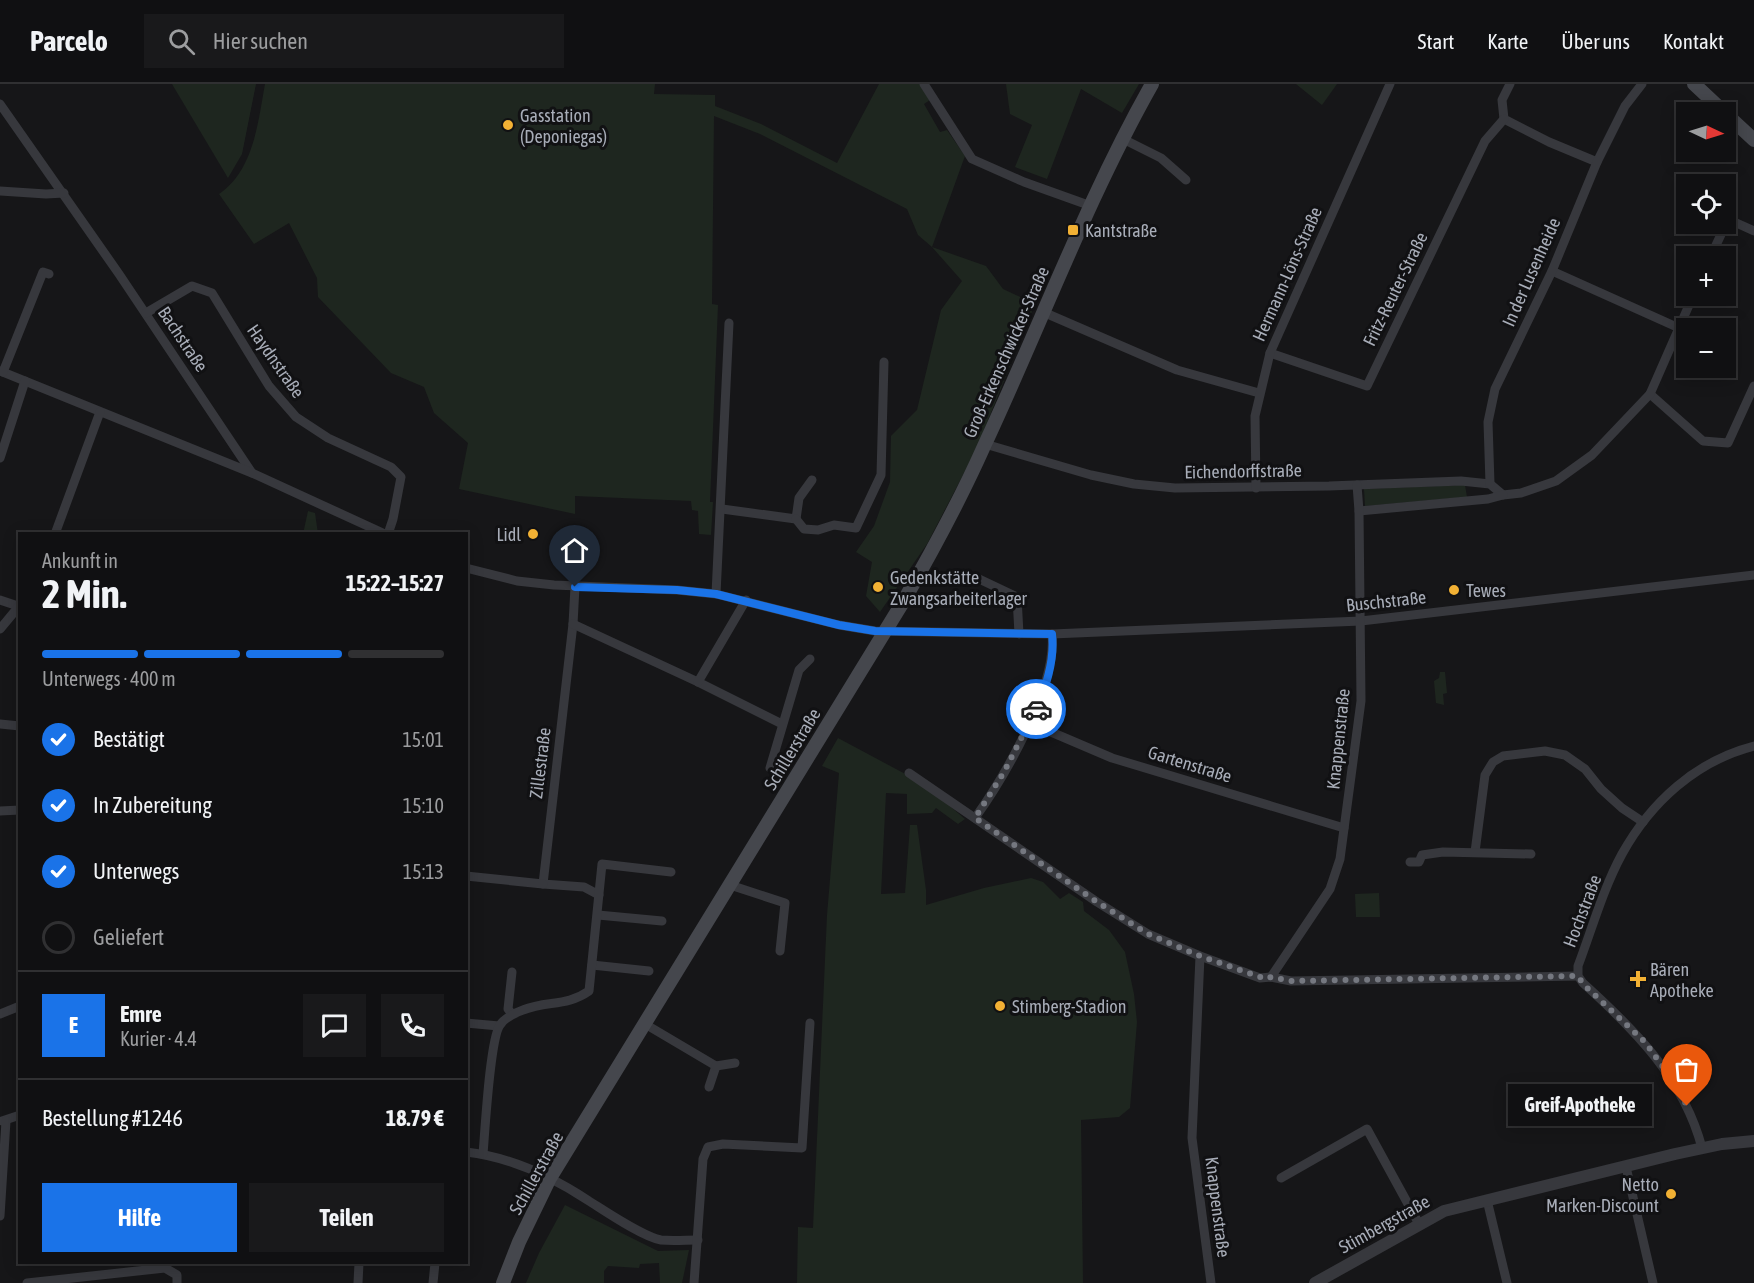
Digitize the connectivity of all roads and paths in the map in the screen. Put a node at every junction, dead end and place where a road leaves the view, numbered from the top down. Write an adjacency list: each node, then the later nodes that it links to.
1 (924, 84): 17 (street)
2 (1152, 84): 11 (main road, Groß-Erkenschwicker-Straße)
3 (1390, 84): 27 (street, Hermann-Löns-Straße)
4 (1510, 84): 9 (street)
5 (1642, 84): 13 (street, In der Lusenheide)
6 (1694, 84): 7 (main road)
7 (1713, 102)
8 (0, 104): 16 (street, Bachstraße)
9 (1503, 119): 13 (street); 27 (street, Fritz-Reuter-Straße)
10 (1736, 123): 12 (main road)
11 (1123, 139): 14 (street); 17 (main road, Groß-Erkenschwicker-Straße)
12 (1754, 140)
13 (1597, 162): 20 (street, In der Lusenheide)
14 (1186, 180)
15 (0, 191): 16 (street)
16 (64, 193): 23 (street, Bachstraße)
17 (1091, 206): 22 (main road, Groß-Erkenschwicker-Straße)
18 (1754, 231): 19 (street)
19 (1716, 246)
20 (1552, 271): 25 (street); 39 (street, In der Lusenheide)
21 (49, 274): 29 (street)
22 (1043, 312): 32 (street); 35 (main road, Groß-Erkenschwicker-Straße)
23 (146, 313): 37 (street, Bachstraße); 48 (street, Haydnstraße)
24 (729, 323): 43 (street)
25 (1676, 327)
26 (1676, 333): 33 (street)
27 (1270, 353): 32 (street, Hermann-Löns-Straße)
28 (884, 362): 45 (street)
29 (1, 371): 30 (street)
30 (25, 381): 34 (street); 36 (street)
31 (1754, 386): 33 (street)
32 (1259, 393): 41 (street, Hermann-Löns-Straße)
33 (1650, 394): 42 (street)
34 (99, 412): 37 (street); 47 (street)
35 (985, 444): 41 (street, Eichendorffstraße); 61 (main road, Groß-Erkenschwicker-Straße)
36 (0, 458)
37 (252, 473): 46 (street)
38 (812, 480): 45 (street)
39 (1490, 484): 40 (street, Eichendorffstraße); 42 (street)
40 (1357, 485): 41 (street, Eichendorffstraße); 44 (street, Knappenstraße)
41 (1256, 488)
42 (1503, 495): 44 (street)
43 (722, 508): 45 (street); 53 (street)
44 (1359, 511): 58 (street, Knappenstraße)
45 (796, 519)
46 (365, 530)
47 (56, 532)
48 (388, 532)
49 (468, 569): 52 (street)
50 (1754, 575): 58 (street, Buschstraße)
51 (952, 579): 62 (street)
52 (575, 587): 53 (street); 59 (street, Zillestraße)
53 (716, 594): 55 (street)
54 (0, 600): 56 (street)
55 (746, 600): 61 (street); 65 (street)
56 (18, 605)
57 (18, 606): 60 (street)
58 (1361, 621): 63 (street, Buschstraße); 77 (street, Knappenstraße)
59 (573, 624): 65 (street); 83 (street, Zillestraße)
60 (0, 629)
61 (885, 631): 62 (street, Buschstraße); 84 (main road, Schillerstraße)
62 (1018, 634): 63 (street, Buschstraße)
63 (1052, 634): 66 (street)
64 (810, 659): 68 (street, Schillerstraße)
65 (698, 682): 68 (street)
66 (1030, 723): 75 (street); 77 (street, Gartenstraße)
67 (0, 724): 69 (street)
68 (782, 724): 71 (street, Schillerstraße)
69 (18, 726)
70 (1754, 746): 76 (street, Hochstraße)
71 (770, 768)
72 (909, 773): 75 (street)
73 (18, 810): 74 (street)
74 (0, 811)
75 (975, 818): 89 (street)
76 (1643, 822): 78 (street); 93 (street, Hochstraße)
77 (1344, 828): 94 (street, Knappenstraße)
78 (1475, 852): 79 (street); 80 (street)
79 (1531, 854)
80 (1410, 862)
81 (671, 872): 85 (street)
82 (468, 876): 83 (street)
83 (543, 884): 85 (street)
84 (730, 885): 88 (street); 100 (main road, Schillerstraße)
85 (599, 895): 86 (street)
86 (598, 915): 87 (street); 90 (street)
87 (662, 921)
88 (780, 951)
89 (1200, 956): 94 (street); 127 (street, Knappenstraße)
90 (592, 965): 91 (street); 97 (street)
91 (649, 971)
92 (512, 972): 97 (street)
93 (1578, 976): 94 (street); 108 (street, Hochstraße)
94 (1271, 977)
95 (18, 1007): 96 (street)
96 (0, 1014)
97 (512, 1014): 101 (street)
98 (468, 1023): 101 (street)
99 (810, 1023): 117 (street)
100 (645, 1024): 103 (street); 112 (main road, Schillerstraße)
101 (499, 1026): 110 (street)
102 (735, 1063): 103 (street)
103 (716, 1066): 104 (street)
104 (709, 1087)
105 (18, 1116): 106 (street)
106 (3, 1121): 115 (street)
107 (1754, 1141): 108 (street, Stimbergstraße)
108 (1702, 1148): 111 (street, Stimbergstraße)
109 (468, 1152): 110 (street)
110 (483, 1154): 112 (street)
111 (1626, 1167): 114 (street, Stimbergstraße); 130 (street)
112 (550, 1178): 117 (street); 125 (main road, Schillerstraße)
113 (1281, 1178): 116 (street)
114 (1487, 1200): 116 (street, Stimbergstraße); 129 (street)
115 (0, 1216)
116 (1419, 1224): 128 (street, Stimbergstraße)
117 (698, 1240): 126 (street)
118 (359, 1264): 123 (street)
119 (435, 1264): 124 (street)
120 (177, 1279): 121 (street)
121 (88, 1280): 122 (street)
122 (27, 1283)
123 (358, 1283)
124 (433, 1283)
125 (503, 1283)
126 (694, 1283)
127 (1211, 1283)
128 (1315, 1283)
129 (1507, 1283)
130 (1653, 1283)

